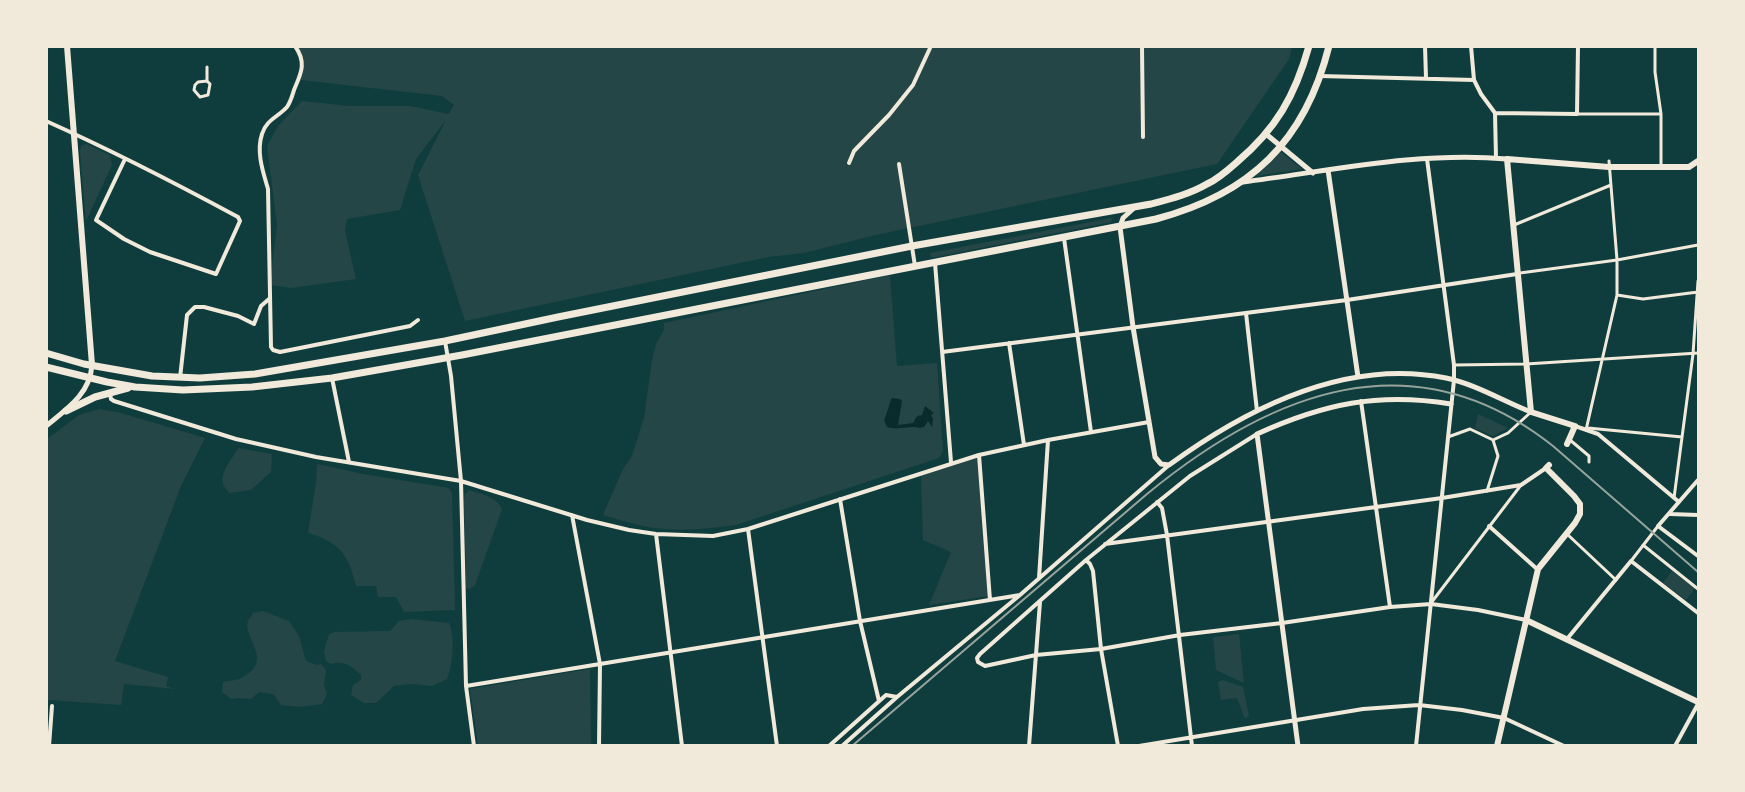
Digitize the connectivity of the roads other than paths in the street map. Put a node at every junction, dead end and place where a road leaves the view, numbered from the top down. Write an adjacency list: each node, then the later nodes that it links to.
1 (67, 46): 20 (main road)
2 (295, 46): 53 (street)
3 (931, 46): 29 (street)
4 (1142, 46): 22 (street)
5 (1309, 46): 21 (main road)
6 (1329, 46): 12 (main road)
7 (1425, 46): 13 (street)
8 (1471, 46): 14 (street)
9 (1578, 46): 17 (street)
10 (1655, 46): 18 (street)
11 (207, 67): 15 (street)
12 (1320, 76): 13 (street); 23 (main road)
13 (1426, 78): 14 (street)
14 (1474, 80): 16 (street)
15 (207, 81): 15 (street)
16 (1495, 113): 17 (street); 24 (street)
17 (1577, 114): 18 (street)
18 (1661, 114): 32 (street)
19 (46, 121): 20 (street)
20 (74, 133): 25 (street); 68 (main road)
21 (1266, 134): 23 (street); 39 (main road)
22 (1143, 137)
23 (1282, 145): 36 (street); 37 (main road)
24 (1496, 158): 26 (street); 27 (street)
25 (125, 159): 25 (street)
26 (1427, 159): 35 (street); 50 (street)
27 (1507, 159): 31 (main road); 40 (main road)
28 (1698, 161): 33 (main road)
29 (849, 163)
30 (899, 164): 44 (street)
31 (1609, 164): 32 (main road); 38 (street)
32 (1661, 167): 33 (main road)
33 (1689, 167): 34 (street)
34 (1698, 167)
35 (1328, 170): 36 (street); 54 (street)
36 (1313, 173): 37 (street)
37 (1242, 182): 41 (main road)
38 (1611, 184): 40 (street); 45 (street)
39 (1135, 207): 41 (street); 44 (main road)
40 (1513, 226): 48 (main road)
41 (1120, 227): 42 (main road); 57 (street)
42 (1064, 238): 46 (main road); 58 (street)
43 (1698, 245): 45 (street)
44 (912, 246): 47 (street); 59 (main road)
45 (1617, 260): 48 (street); 52 (street)
46 (935, 263): 47 (main road); 61 (street)
47 (915, 267): 65 (main road)
48 (1517, 274): 50 (street); 67 (main road)
49 (1698, 281): 51 (street)
50 (1443, 284): 54 (street); 69 (street)
51 (1698, 292): 52 (street); 64 (street)
52 (1617, 295): 66 (street)
53 (269, 299): 56 (street); 72 (street)
54 (1347, 300): 55 (street); 71 (street)
55 (1246, 313): 57 (street); 81 (street)
56 (418, 320)
57 (1133, 327): 58 (street); 83 (street)
58 (1077, 334): 60 (street); 87 (street)
59 (445, 341): 65 (street); 72 (main road)
60 (1010, 343): 61 (street); 94 (street)
61 (942, 352): 97 (street)
62 (46, 353): 68 (main road)
63 (1698, 353): 64 (street)
64 (1693, 354): 66 (street); 90 (street)
65 (448, 358): 73 (main road); 102 (street)
66 (1603, 359): 67 (street); 86 (street)
67 (1526, 364): 69 (street); 82 (main road)
68 (92, 365): 72 (main road); 74 (street)
69 (1454, 365): 75 (street)
70 (46, 367): 74 (main road)
71 (1358, 377): 75 (street); 81 (street)
72 (180, 378)
73 (332, 378): 76 (main road); 96 (street)
74 (91, 379): 76 (main road); 80 (street)
75 (1454, 381): 79 (street); 82 (street)
76 (135, 387): 77 (main road)
77 (113, 391): 80 (main road); 96 (street)
78 (1360, 401): 79 (street); 88 (street); 110 (street)
79 (1451, 404): 89 (street)
80 (66, 411): 84 (street)
81 (1257, 411): 99 (street)
82 (1531, 412): 85 (main road); 92 (street)
83 (1149, 422): 87 (street); 99 (street)
84 (46, 426)
85 (1575, 426): 86 (street); 93 (main road)
86 (1587, 429): 90 (street); 106 (street)
87 (1091, 432): 91 (street)
88 (1257, 434): 108 (street); 114 (street)
89 (1448, 437): 92 (street); 105 (street)
90 (1682, 437): 106 (street)
91 (1048, 440): 94 (street); 127 (street)
92 (1493, 440): 104 (street)
93 (1568, 442): 98 (street)
94 (1023, 445): 95 (street)
95 (979, 454): 97 (street); 131 (street)
96 (349, 462): 102 (street)
97 (951, 462): 107 (street)
98 (1589, 462)
99 (1169, 465): 127 (street)
100 (1547, 466): 103 (street); 119 (main road)
101 (1698, 480): 109 (street)
102 (461, 481): 112 (street); 146 (street)
103 (1521, 485): 104 (street); 115 (street)
104 (1487, 491): 105 (street)
105 (1442, 498): 110 (street); 133 (street)
106 (1674, 498): 109 (street)
107 (840, 499): 117 (street); 137 (street)
108 (1157, 502): 120 (street); 121 (street)
109 (1679, 502): 111 (street)
110 (1375, 507): 114 (street); 134 (street)
111 (1669, 514): 113 (street); 116 (street)
112 (572, 515): 118 (street); 145 (street)
113 (1698, 515)
114 (1268, 521): 120 (street); 138 (street)
115 (1489, 526): 126 (street); 133 (street)
116 (1658, 526): 122 (street); 123 (street)
117 (748, 529): 118 (street); 140 (street)
118 (656, 534): 143 (street)
119 (1567, 534): 126 (main road); 128 (street)
120 (1167, 535): 121 (street); 139 (street)
121 (1105, 544): 124 (street)
122 (1643, 545): 125 (street); 129 (street)
123 (1698, 556)
124 (1086, 560): 132 (street); 142 (street)
125 (1631, 561): 128 (street); 135 (street)
126 (1538, 570): 136 (main road)
127 (1039, 579): 130 (street)
128 (1616, 580): 141 (street)
129 (1698, 589)
130 (1020, 595): 131 (street); 147 (street)
131 (990, 600): 137 (street)
132 (1040, 602): 144 (street); 144 (street)
133 (1431, 604): 134 (street); 136 (street); 150 (street)
134 (1390, 607): 138 (street)
135 (1698, 613)
136 (1526, 620): 141 (main road); 152 (main road)
137 (860, 621): 140 (street); 148 (street)
138 (1282, 623): 139 (street); 153 (street)
139 (1180, 635): 142 (street); 154 (street)
140 (762, 637): 143 (street); 159 (street)
141 (1567, 640): 149 (main road)
142 (1101, 649): 144 (street); 163 (street)
143 (670, 652): 145 (street); 158 (street)
144 (1036, 655): 162 (street)
145 (600, 664): 146 (street); 157 (street)
146 (466, 686): 156 (street)
147 (897, 697): 148 (street); 161 (street)
148 (879, 701): 160 (street)
149 (1698, 703): 170 (street)
150 (1419, 705): 152 (street); 153 (street); 167 (street)
151 (52, 706): 155 (street)
152 (1504, 718): 168 (main road); 169 (street)
153 (1295, 721): 154 (street); 166 (street)
154 (1191, 737): 164 (street); 165 (street)
155 (49, 746)
156 (474, 746)
157 (599, 746)
158 (682, 746)
159 (777, 746)
160 (829, 746)
161 (842, 746)
162 (1029, 746)
163 (1118, 746)
164 (1139, 746)
165 (1192, 746)
166 (1298, 746)
167 (1416, 746)
168 (1497, 746)
169 (1564, 746)
170 (1675, 746)

